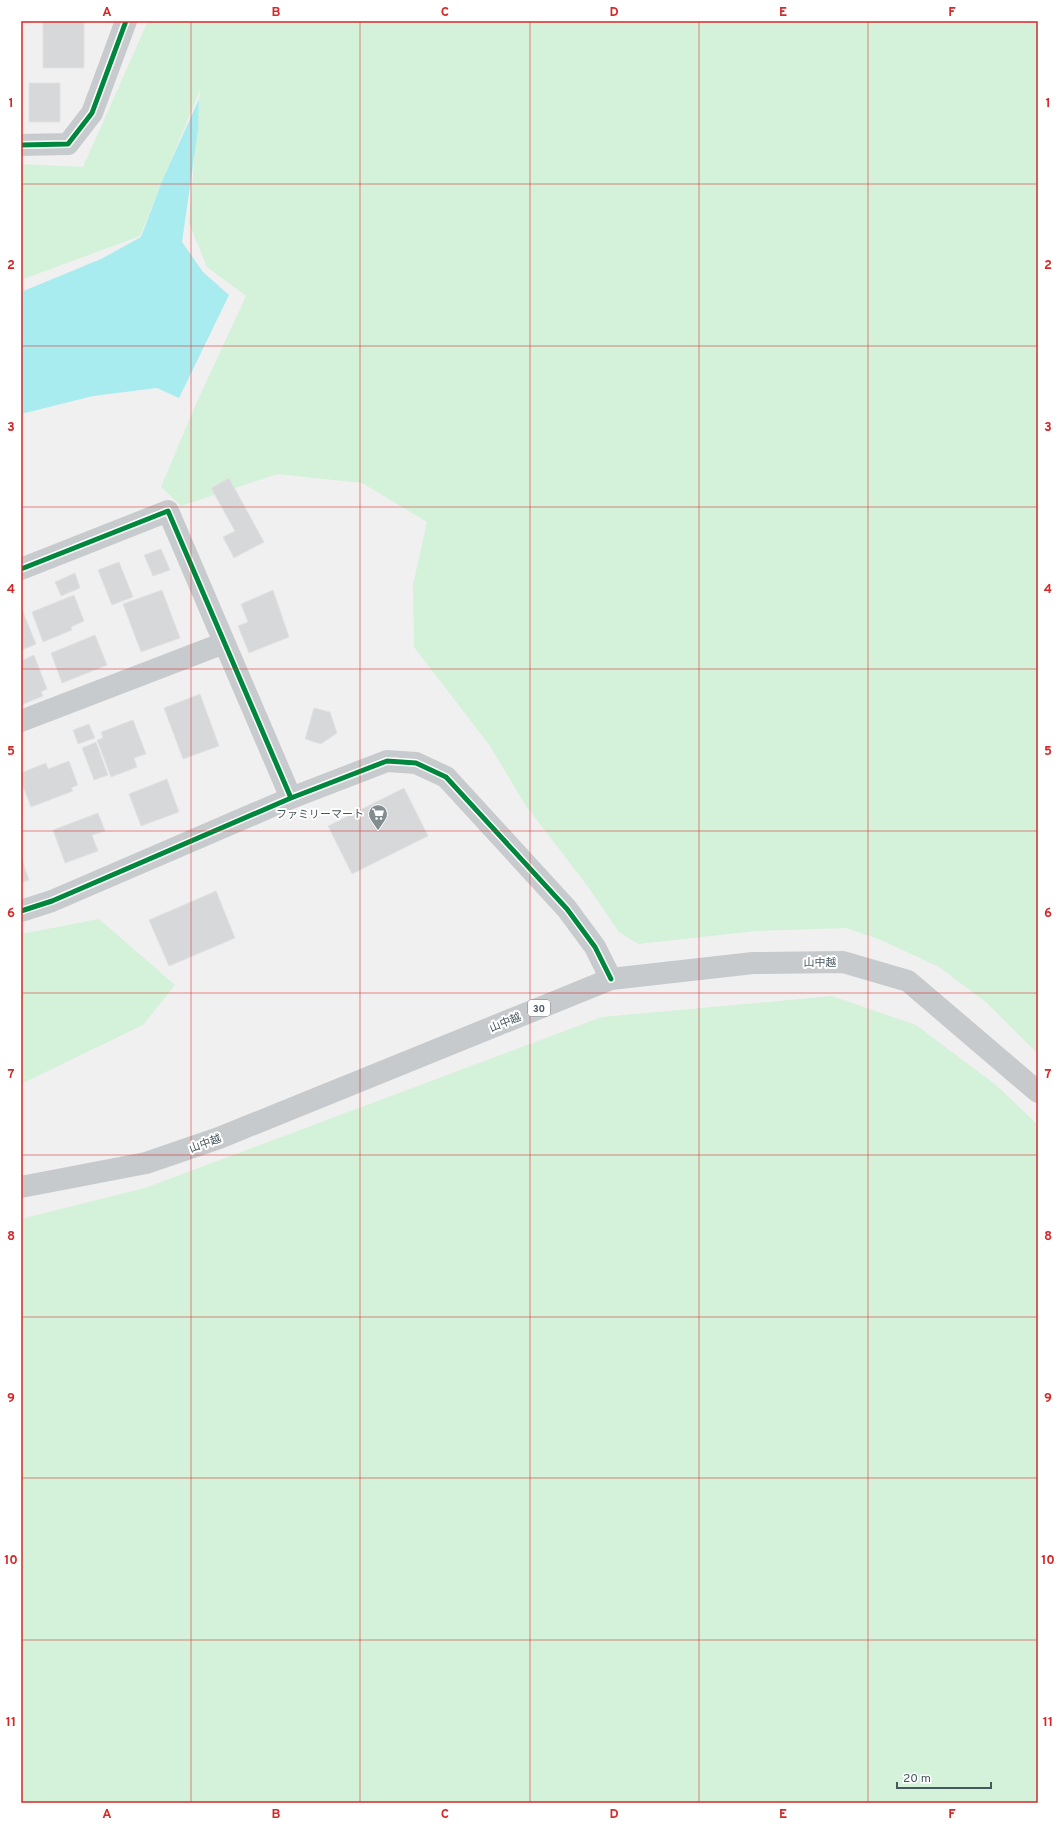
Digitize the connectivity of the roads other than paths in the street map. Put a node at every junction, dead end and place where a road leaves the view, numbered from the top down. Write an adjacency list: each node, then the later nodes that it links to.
1 (126, 21): 2 (street)
2 (21, 145)
3 (21, 569): 4 (street)
4 (224, 643): 5 (street); 6 (street)
5 (21, 720)
6 (291, 798): 7 (street); 8 (street)
7 (21, 911)
8 (611, 979): 9 (main road, 山中越 / 30); 10 (main road, 山中越 / 30)
9 (1038, 1092)
10 (21, 1187)

